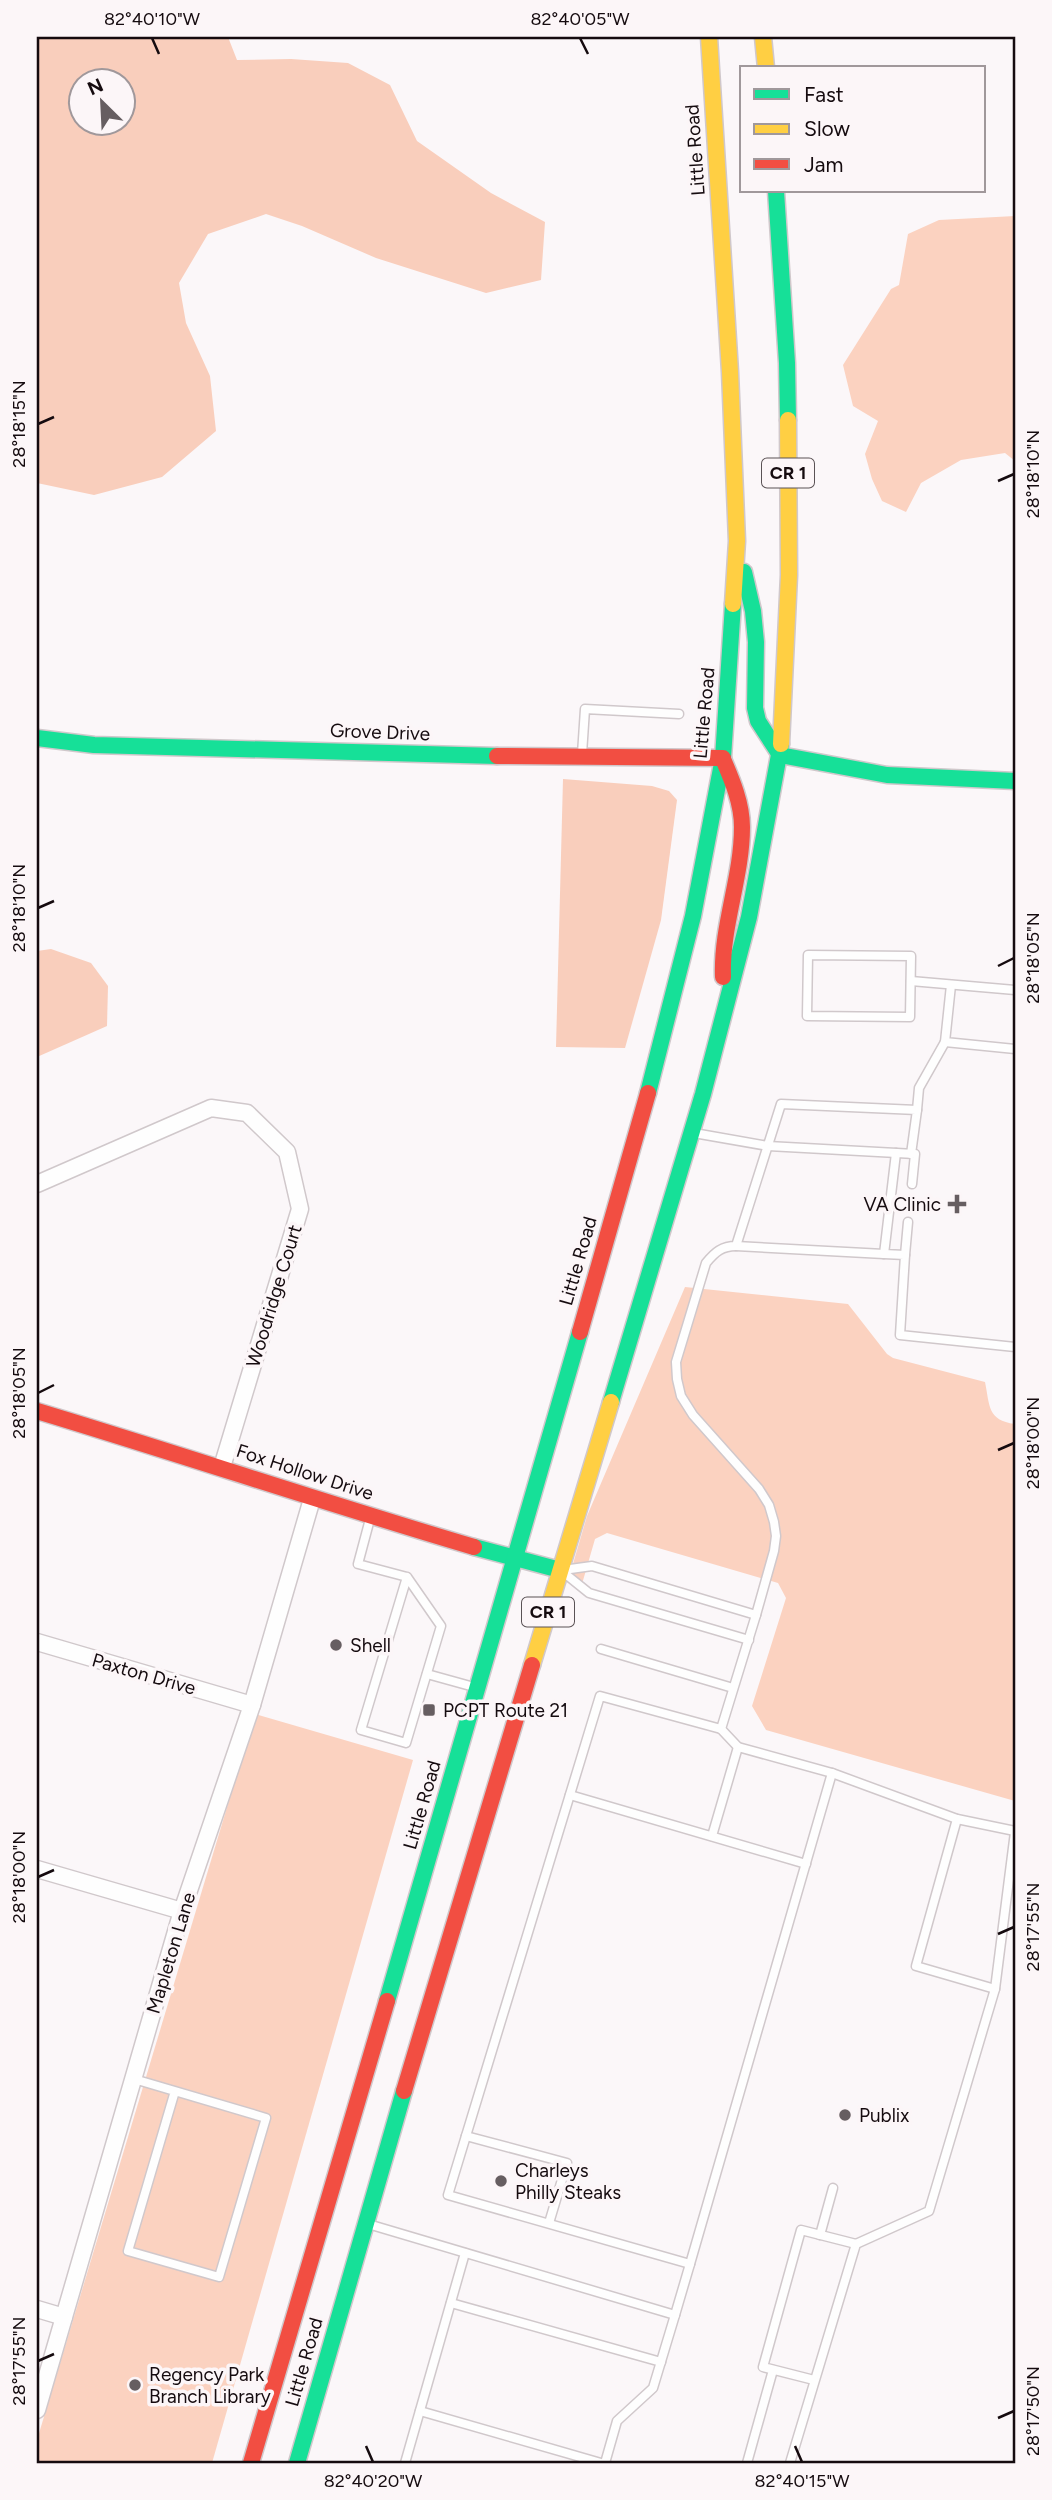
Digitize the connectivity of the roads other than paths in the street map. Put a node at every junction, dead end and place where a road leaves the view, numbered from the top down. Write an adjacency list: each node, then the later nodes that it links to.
1 (709, 37): 5 (main road, Little Road / CR 1)
2 (763, 37): 3 (main road)
3 (766, 66)
4 (776, 192): 8 (main road, Little Road / CR 1)
5 (737, 541): 8 (main road); 10 (main road, Little Road / CR 1)
6 (679, 714): 9 (lane)
7 (37, 738): 9 (main road, Grove Drive)
8 (780, 755): 11 (main road); 15 (main road, Little Road / CR 1)
9 (582, 757): 10 (main road, Grove Drive)
10 (723, 758): 15 (main road); 34 (main road, Little Road / CR 1)
11 (1015, 780)
12 (911, 981): 12 (lane); 13 (lane)
13 (951, 985): 14 (lane); 16 (lane)
14 (1015, 990)
15 (725, 1006): 19 (main road, Little Road / CR 1)
16 (945, 1042): 17 (lane); 18 (lane)
17 (1015, 1049)
18 (917, 1110): 20 (lane); 22 (lane)
19 (691, 1132): 20 (lane); 35 (main road, Little Road / CR 1)
20 (768, 1146): 21 (lane); 26 (lane)
21 (896, 1153): 22 (lane); 27 (lane)
22 (913, 1154): 24 (lane)
23 (37, 1184): 31 (street, Woodridge Court)
24 (912, 1184)
25 (908, 1222): 28 (lane)
26 (736, 1247): 27 (lane); 37 (lane)
27 (884, 1254): 28 (lane)
28 (905, 1255): 29 (lane)
29 (1015, 1347)
30 (37, 1411): 31 (main road, Fox Hollow Drive)
31 (222, 1467): 32 (main road, Fox Hollow Drive)
32 (312, 1499): 33 (main road, Fox Hollow Drive); 44 (street, Mapleton Lane)
33 (371, 1516): 34 (main road, Fox Hollow Drive); 36 (lane)
34 (516, 1560): 35 (main road, Fox Hollow Drive); 42 (main road, Little Road / CR 1)
35 (560, 1570): 37 (lane); 38 (lane); 60 (main road, Little Road / CR 1)
36 (407, 1577): 41 (lane); 41 (lane)
37 (756, 1615): 38 (lane)
38 (749, 1640): 43 (lane)
39 (37, 1643): 44 (street, Paxton Drive)
40 (601, 1649): 43 (lane)
41 (427, 1674): 42 (lane)
42 (478, 1688): 75 (main road, Little Road / CR 1)
43 (733, 1688): 45 (lane)
44 (252, 1705): 54 (street, Mapleton Lane)
45 (721, 1730): 46 (lane); 48 (lane)
46 (738, 1747): 47 (lane); 51 (lane)
47 (832, 1773): 49 (lane); 52 (lane)
48 (570, 1795): 51 (lane); 58 (lane)
49 (957, 1819): 50 (lane); 55 (lane)
50 (1015, 1832): 55 (lane)
51 (712, 1836): 52 (lane)
52 (806, 1864): 65 (lane)
53 (37, 1869): 54 (street)
54 (182, 1911): 56 (street, Mapleton Lane)
55 (995, 1989): 63 (lane)
56 (134, 2079): 57 (lane); 69 (street, Mapleton Lane)
57 (175, 2091): 57 (lane)
58 (466, 2136): 61 (lane); 61 (lane)
59 (833, 2188): 62 (lane)
60 (365, 2223): 64 (lane); 76 (main road, Little Road / CR 1)
61 (549, 2223): 65 (lane)
62 (820, 2235): 63 (lane); 71 (lane)
63 (856, 2244): 72 (lane)
64 (465, 2253): 66 (lane); 68 (lane)
65 (690, 2264): 68 (lane)
66 (451, 2303): 70 (lane); 74 (lane)
67 (37, 2309): 69 (street)
68 (675, 2315): 70 (lane)
69 (64, 2317): 73 (street, Mapleton Lane)
70 (661, 2362): 78 (lane)
71 (773, 2370): 72 (lane); 79 (lane)
72 (814, 2380): 80 (lane)
73 (37, 2410)
74 (420, 2411): 77 (lane); 78 (lane)
75 (251, 2463)
76 (297, 2463)
77 (405, 2463)
78 (603, 2463)
79 (747, 2463)
80 (790, 2463)

